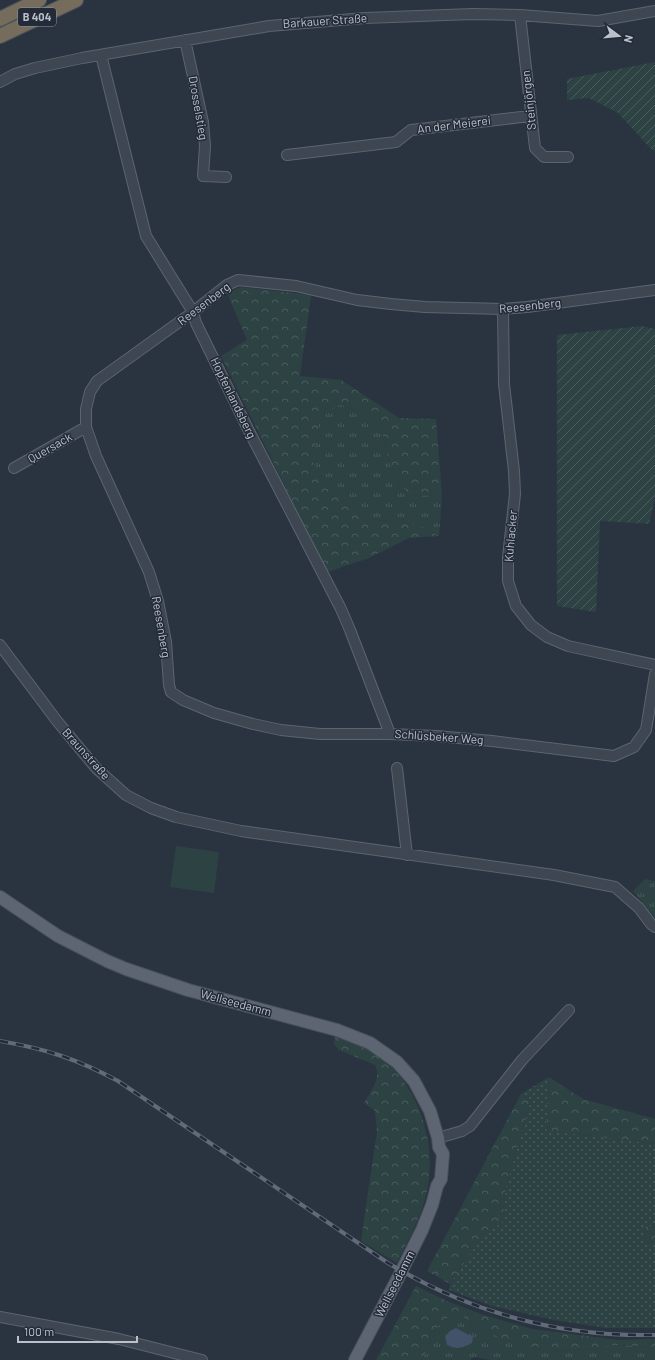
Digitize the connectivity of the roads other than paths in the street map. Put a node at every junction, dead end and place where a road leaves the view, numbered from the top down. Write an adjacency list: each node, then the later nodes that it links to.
1 (40, 0): 5 (highway, B 404)
2 (76, 0): 6 (highway, B 404)
3 (655, 11): 4 (street, Barkauer Straße)
4 (520, 15): 7 (street, Barkauer Straße); 10 (street, Steinjörgen)
5 (0, 19)
6 (0, 36)
7 (185, 40): 8 (street, Barkauer Straße); 13 (street, Drosselstieg)
8 (101, 55): 9 (street, Barkauer Straße); 16 (street, Hopfenlandsberg)
9 (0, 82)
10 (530, 116): 11 (street, An der Meierei); 12 (street, Steinjörgen)
11 (287, 155)
12 (568, 157)
13 (226, 177)
14 (655, 290): 15 (street, Reesenberg)
15 (503, 309): 16 (street, Reesenberg); 20 (street, Kuhlacker)
16 (193, 312): 17 (street, Reesenberg); 23 (street, Hopfenlandsberg)
17 (86, 427): 18 (street, Quersack); 22 (street, Reesenberg)
18 (14, 468)
19 (1, 647): 25 (street, Braunstraße)
20 (655, 665)
21 (655, 674): 23 (street, Schlüsbeker Weg)
22 (171, 692): 23 (street, Schlüsbeker Weg)
23 (390, 734)
24 (397, 768): 25 (street)
25 (407, 855): 27 (street, Braunstraße)
26 (0, 897): 29 (main road, Wellseedamm)
27 (655, 927)
28 (569, 1010): 29 (street)
29 (438, 1142): 31 (main road, Wellseedamm)
30 (0, 1317): 32 (street)
31 (356, 1359)
32 (202, 1360)

